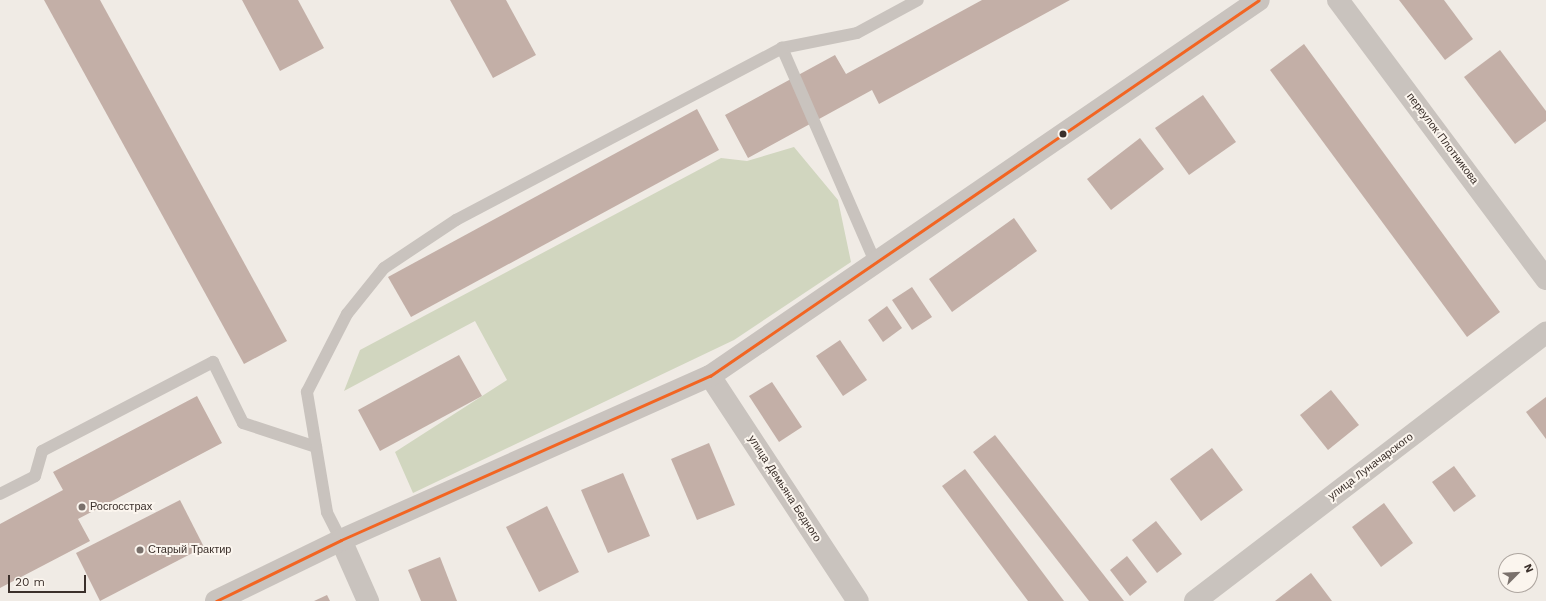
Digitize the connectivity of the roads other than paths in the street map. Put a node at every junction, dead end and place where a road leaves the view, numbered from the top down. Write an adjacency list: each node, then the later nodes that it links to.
1 (918, 0): 4 (lane)
2 (1259, 0): 5 (street)
3 (1338, 0): 6 (street, переулок Плотникова)
4 (782, 48): 5 (lane); 9 (lane)
5 (876, 264): 8 (street)
6 (1546, 279)
7 (1546, 333): 15 (street, улица Луначарского)
8 (710, 376): 11 (street); 14 (street, улица Демьяна Бедного)
9 (316, 447): 10 (lane); 11 (lane)
10 (0, 494)
11 (341, 540): 12 (street); 13 (street)
12 (216, 601)
13 (368, 601)
14 (858, 601)
15 (1195, 601)

